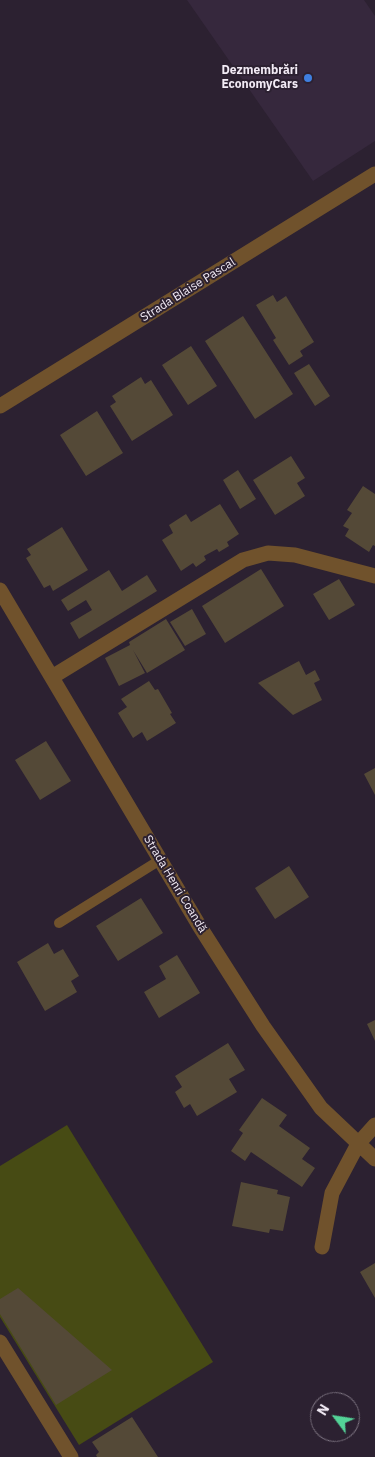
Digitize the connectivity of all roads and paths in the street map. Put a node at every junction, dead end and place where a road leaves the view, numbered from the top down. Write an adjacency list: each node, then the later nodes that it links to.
1 (375, 174): 2 (street, Strada Blaise Pascal)
2 (0, 406)
3 (375, 576): 5 (street)
4 (0, 590): 5 (street, Strada Henri Coandă)
5 (52, 677): 6 (street, Strada Henri Coandă)
6 (160, 860): 7 (lane); 9 (street, Strada Henri Coandă)
7 (59, 923)
8 (375, 1125): 9 (street)
9 (358, 1144): 10 (street, Strada Henri Coandă); 11 (street)
10 (375, 1159)
11 (322, 1247)
12 (0, 1342): 13 (street)
13 (71, 1457)

